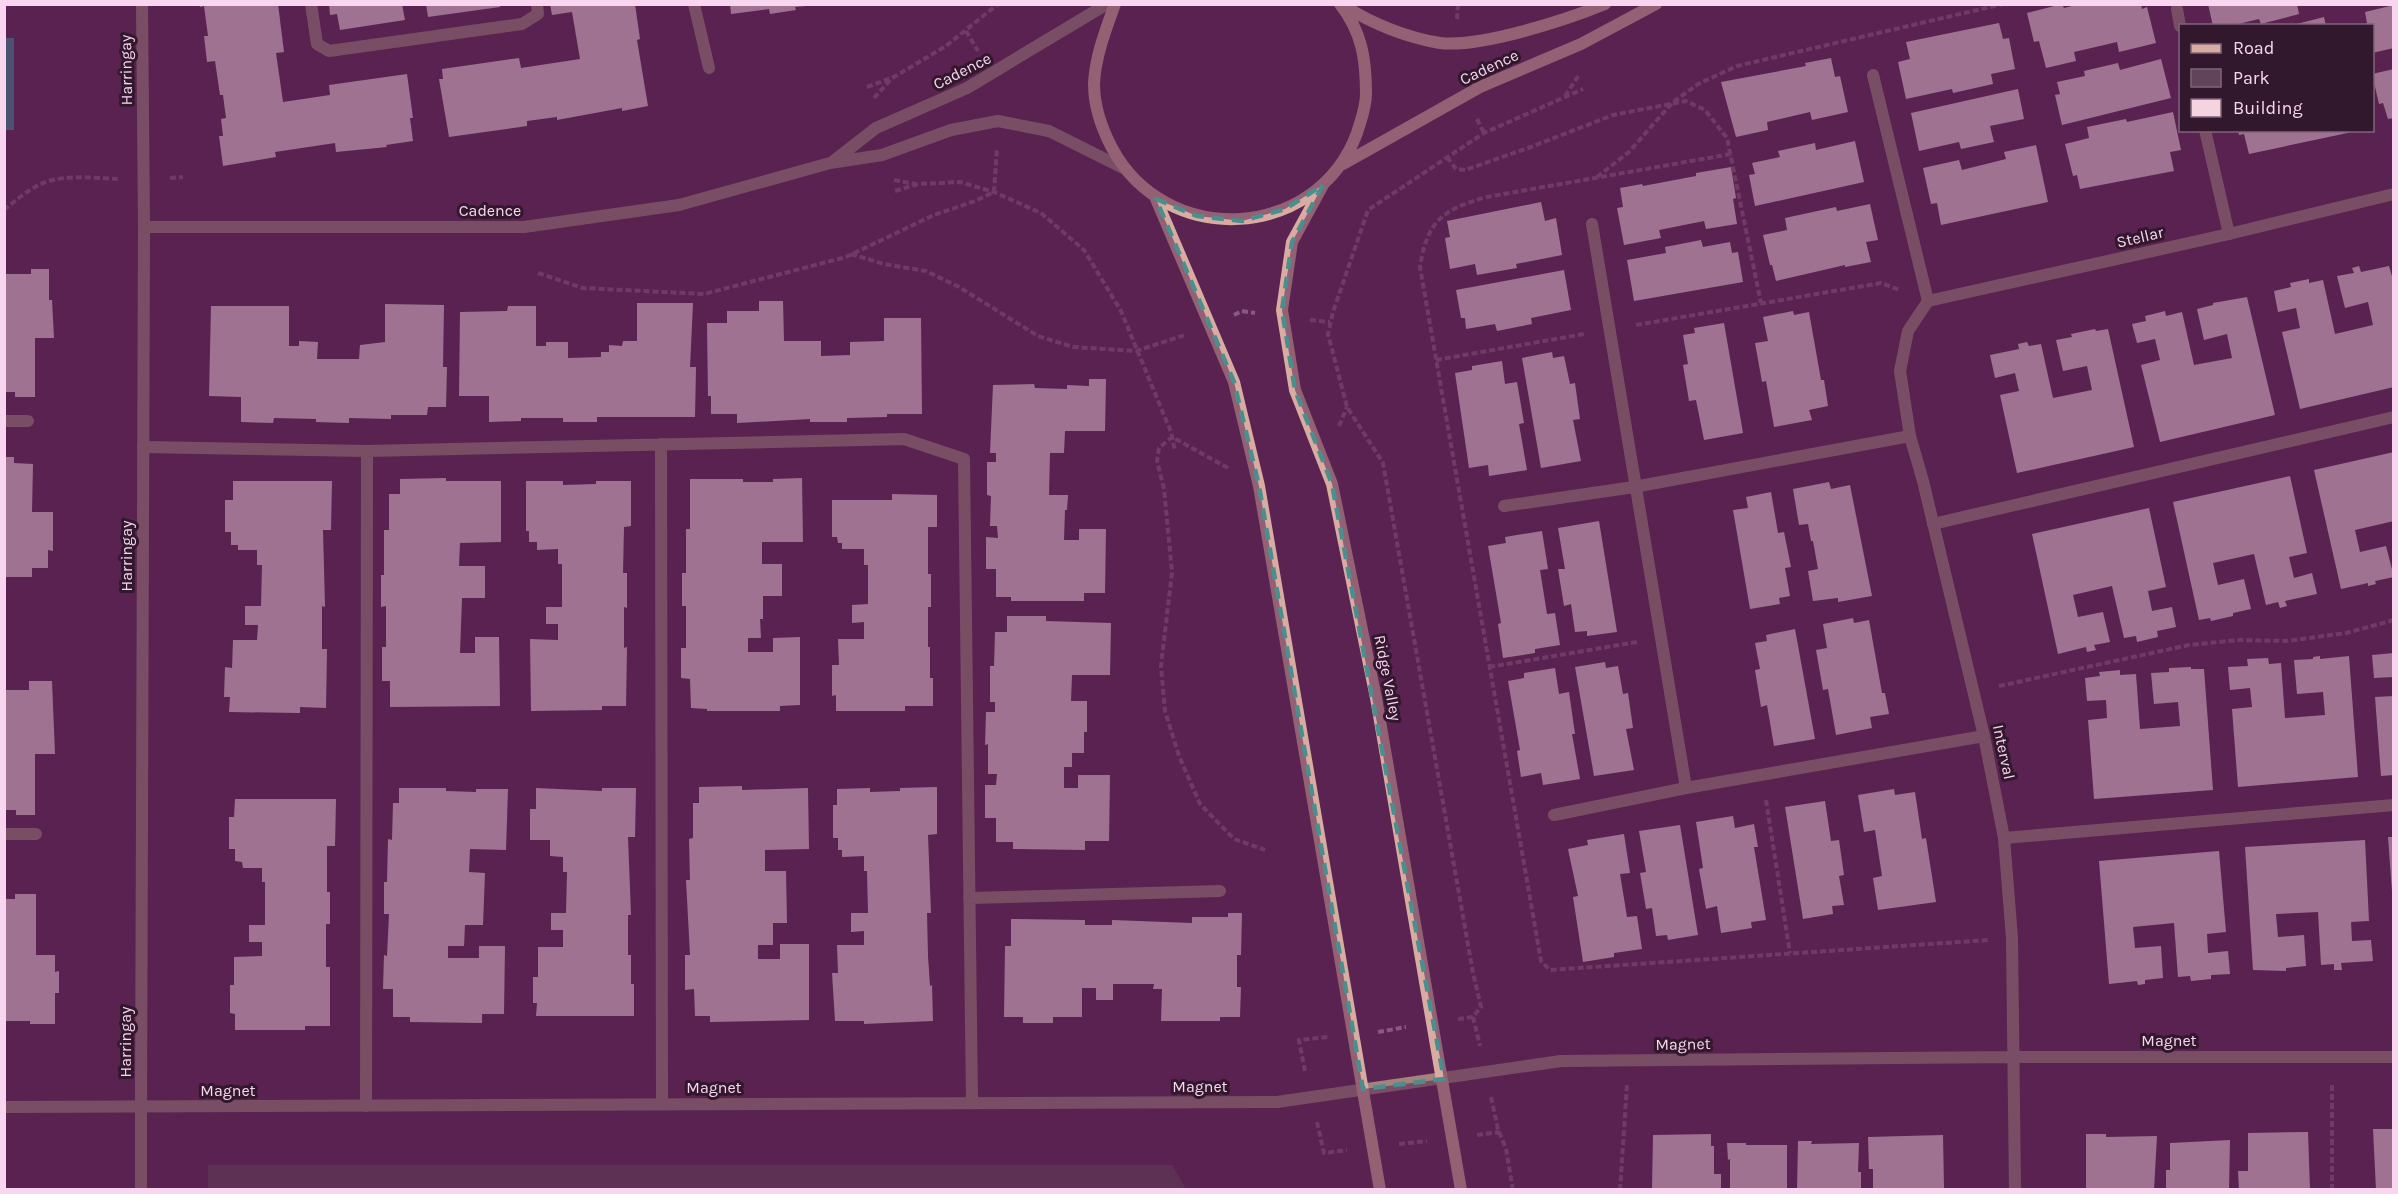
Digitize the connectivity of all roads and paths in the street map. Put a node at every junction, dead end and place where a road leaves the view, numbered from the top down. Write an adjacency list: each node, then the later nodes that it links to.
1 (142, 4): 27 (street, Harringay)
2 (311, 4): 3 (street)
3 (537, 4)
4 (694, 4): 14 (street)
5 (998, 4): 16 (path)
6 (1107, 4): 22 (street, Cadence)
7 (1115, 4): 24 (main road)
8 (1341, 4): 9 (main road, Cadence); 23 (main road)
9 (1605, 4)
10 (1656, 4): 23 (main road, Cadence)
11 (2003, 4): 18 (path)
12 (2176, 9): 13 (street)
13 (2180, 24)
14 (709, 68)
15 (1873, 75): 39 (street)
16 (867, 87)
17 (1583, 89): 21 (path)
18 (1672, 103): 20 (path); 21 (path); 26 (path)
19 (2205, 132): 36 (street)
20 (1731, 154): 26 (path); 40 (path)
21 (1447, 158): 74 (path)
22 (830, 163): 24 (street, Cadence); 35 (street, Cadence)
23 (1339, 166): 28 (main road)
24 (1123, 168): 32 (main road)
25 (183, 177): 27 (path)
26 (1597, 178): 43 (path)
27 (144, 180): 33 (path); 35 (street, Harringay)
28 (1323, 185): 32 (main road); 74 (main road, Ridge Valley)
29 (895, 191): 30 (path)
30 (994, 192): 37 (path); 42 (path)
31 (2394, 194): 36 (street, Stellar)
32 (1156, 199): 53 (main road)
33 (4, 210)
34 (1592, 224): 41 (street)
35 (144, 227): 50 (street, Harringay)
36 (2229, 234): 39 (street, Stellar)
37 (851, 254): 38 (path); 42 (path)
38 (538, 273)
39 (1928, 301): 40 (path); 47 (street, Interval)
40 (1761, 303): 41 (path)
41 (1609, 330): 43 (path); 54 (street)
42 (1136, 351): 48 (path)
43 (1436, 360): 59 (path)
44 (2394, 417): 56 (street)
45 (4, 421): 46 (street)
46 (28, 421)
47 (1910, 436): 54 (street); 56 (street, Interval)
48 (1172, 437): 51 (path); 53 (path); 69 (path)
49 (661, 444): 52 (street); 71 (street); 84 (street)
50 (143, 447): 52 (street); 87 (street, Harringay)
51 (1175, 451)
52 (367, 452): 85 (street)
53 (1259, 486): 75 (main road)
54 (1634, 487): 55 (street); 58 (street)
55 (1504, 506)
56 (1933, 524): 60 (street, Interval)
57 (2394, 621): 60 (path)
58 (1660, 638): 59 (path); 63 (street)
59 (1489, 667): 73 (path)
60 (1974, 692): 61 (street, Interval)
61 (1984, 735): 62 (street); 68 (street, Interval)
62 (1762, 774): 63 (street); 73 (path)
63 (1686, 788): 65 (street)
64 (2394, 805): 68 (street)
65 (1554, 815)
66 (4, 834): 67 (street)
67 (36, 834)
68 (2004, 838): 72 (street, Interval)
69 (1264, 850)
70 (1220, 891): 71 (street)
71 (969, 898): 83 (street)
72 (2012, 938): 73 (path); 77 (street, Interval)
73 (1790, 953)
74 (1434, 1023): 75 (path); 81 (main road, Ridge Valley)
75 (1354, 1035): 76 (path); 82 (main road)
76 (1299, 1040)
77 (2013, 1056): 78 (street, Magnet); 80 (street, Magnet); 94 (street, Interval)
78 (2332, 1056): 79 (street, Magnet); 95 (path)
79 (2394, 1057)
80 (1627, 1061): 81 (street, Magnet); 93 (path)
81 (1444, 1079): 82 (street, Magnet); 91 (main road, Ridge Valley)
82 (1363, 1089): 83 (street, Magnet); 90 (main road)
83 (972, 1103): 84 (street, Magnet)
84 (662, 1104): 85 (street, Magnet)
85 (366, 1106): 87 (street, Magnet)
86 (4, 1107): 87 (street, Magnet)
87 (141, 1107): 89 (street, Harringay)
88 (1500, 1132): 92 (path)
89 (141, 1190)
90 (1380, 1190)
91 (1461, 1190)
92 (1513, 1190)
93 (1620, 1190)
94 (2015, 1190)
95 (2332, 1190)

